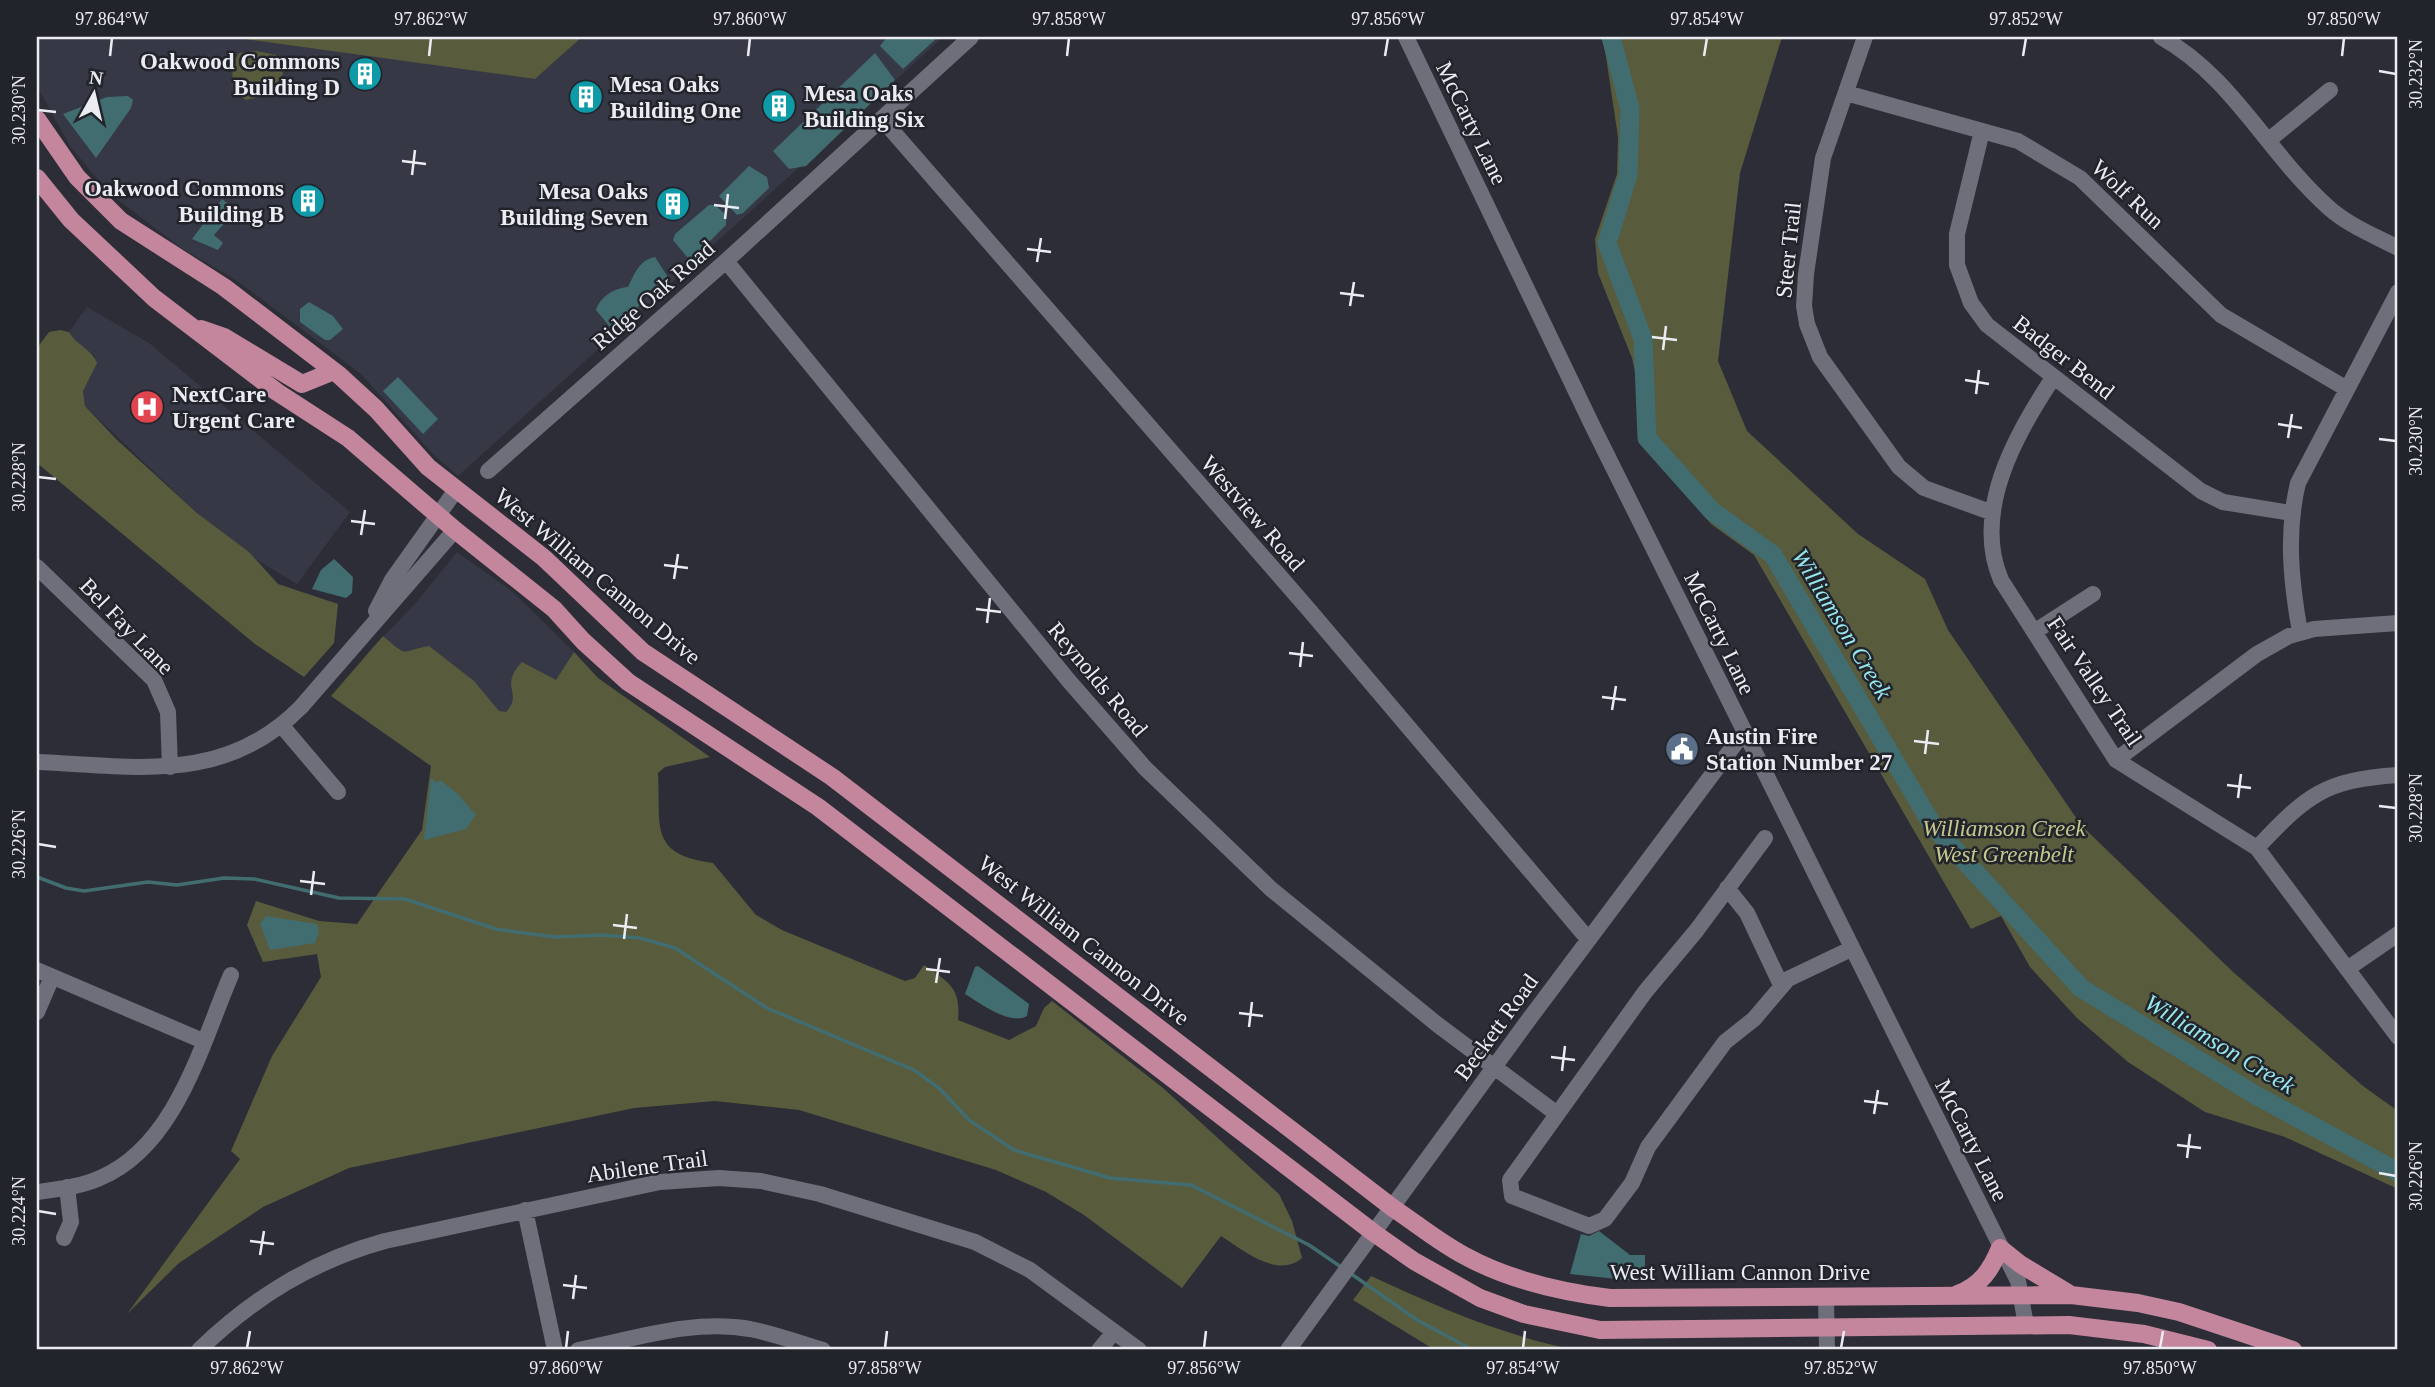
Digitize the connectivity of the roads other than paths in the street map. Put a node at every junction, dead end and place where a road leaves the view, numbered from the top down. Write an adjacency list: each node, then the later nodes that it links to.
1 (971, 37): 7 (street, Ridge Oak Road)
2 (1406, 37): 32 (street, McCarty Lane)
3 (1865, 37): 6 (street, Steer Trail)
4 (2170, 39): 10 (street)
5 (2330, 90): 10 (street)
6 (1846, 93): 9 (street, Wolf Run); 21 (street, Steer Trail)
7 (882, 119): 13 (street, Ridge Oak Road); 42 (street, Westview Road)
8 (37, 120): 16 (main road, West William Cannon Drive)
9 (1982, 131): 17 (street, Badger Bend); 18 (street, Wolf Run)
10 (2269, 140): 12 (street)
11 (37, 178): 15 (main road)
12 (2398, 248)
13 (726, 261): 19 (street, Ridge Oak Road); 52 (street, Reynolds Road)
14 (2398, 292): 18 (street)
15 (188, 325): 16 (main road); 23 (main road)
16 (334, 371): 20 (main road, West William Cannon Drive)
17 (2053, 378): 21 (street, Fair Valley Trail); 22 (street, Badger Bend)
18 (2347, 389): 22 (street)
19 (488, 471)
20 (456, 490): 23 (street); 56 (main road, West William Cannon Drive)
21 (1993, 513): 29 (street, Fair Valley Trail)
22 (2291, 513): 30 (street)
23 (438, 516): 24 (main road); 28 (street)
24 (455, 530): 28 (street); 58 (main road)
25 (37, 567): 35 (street, Bel Fay Lane)
26 (2093, 594): 29 (street)
27 (2398, 623): 30 (street)
28 (367, 629): 31 (street)
29 (2035, 632): 33 (street, Fair Valley Trail)
30 (2300, 632): 33 (street)
31 (282, 726): 35 (street); 37 (street)
32 (1744, 732): 42 (street, Beckett Road); 43 (street, McCarty Lane)
33 (2116, 760): 39 (street, Fair Valley Trail)
34 (37, 762): 35 (street)
35 (170, 767)
36 (2398, 775): 39 (street)
37 (338, 792)
38 (1765, 838): 40 (street)
39 (2257, 848): 44 (street, Fair Valley Trail)
40 (1727, 888): 48 (street); 53 (street)
41 (2398, 934): 44 (street)
42 (1588, 939): 52 (street, Beckett Road)
43 (1853, 952): 48 (street); 60 (street, McCarty Lane)
44 (2347, 969): 50 (street, Fair Valley Trail)
45 (37, 970): 47 (street)
46 (231, 975): 51 (street)
47 (52, 977): 49 (street); 51 (street)
48 (1781, 985): 53 (street)
49 (37, 1012)
50 (2398, 1037)
51 (203, 1041): 54 (street)
52 (1494, 1069): 53 (street, Reynolds Road); 56 (street, Beckett Road)
53 (1559, 1111)
54 (68, 1187): 55 (street); 59 (street)
55 (37, 1192)
56 (1393, 1208): 58 (street, Beckett Road); 64 (main road, West William Cannon Drive)
57 (525, 1210): 67 (street, Abilene Trail); 70 (street, Abilene Trail); 71 (street)
58 (1374, 1233): 66 (main road); 76 (street, Beckett Road)
59 (64, 1238)
60 (2000, 1248): 61 (street, McCarty Lane); 62 (main road); 63 (main road)
61 (2021, 1293): 62 (main road, West William Cannon Drive); 63 (main road, West William Cannon Drive); 65 (street, McCarty Lane)
62 (2071, 1295): 69 (main road, West William Cannon Drive)
63 (1952, 1296): 64 (main road, West William Cannon Drive)
64 (1826, 1297): 66 (street)
65 (2026, 1325): 66 (main road); 78 (main road)
66 (1826, 1329): 77 (street)
67 (1114, 1332): 74 (street); 75 (street, Abilene Trail)
68 (628, 1345): 72 (street); 73 (street)
69 (2268, 1346): 79 (main road, West William Cannon Drive)
70 (199, 1350)
71 (555, 1350)
72 (578, 1350)
73 (823, 1350)
74 (1099, 1350)
75 (1139, 1350)
76 (1288, 1350)
77 (1827, 1350)
78 (2208, 1350)
79 (2293, 1350)

